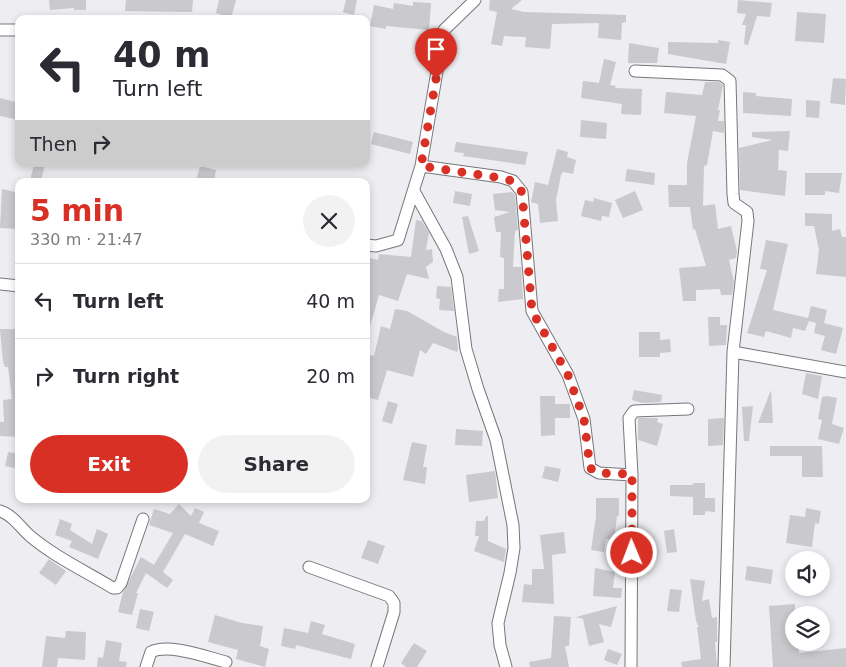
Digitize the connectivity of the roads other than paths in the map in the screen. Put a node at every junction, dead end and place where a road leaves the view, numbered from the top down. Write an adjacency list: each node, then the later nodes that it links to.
1 (475, 0): 5 (street)
2 (0, 30): 3 (street)
3 (15, 30)
4 (635, 72): 10 (street)
5 (421, 166): 6 (street); 13 (street)
6 (414, 193): 7 (street); 20 (street)
7 (370, 245)
8 (0, 284): 9 (street)
9 (15, 286)
10 (733, 352): 11 (street); 22 (street)
11 (846, 372)
12 (688, 409): 13 (street)
13 (632, 474): 21 (street)
14 (0, 511): 15 (street)
15 (143, 519)
16 (309, 567): 19 (street)
17 (226, 662): 18 (street)
18 (146, 667)
19 (377, 667)
20 (506, 667)
21 (631, 667)
22 (724, 667)

